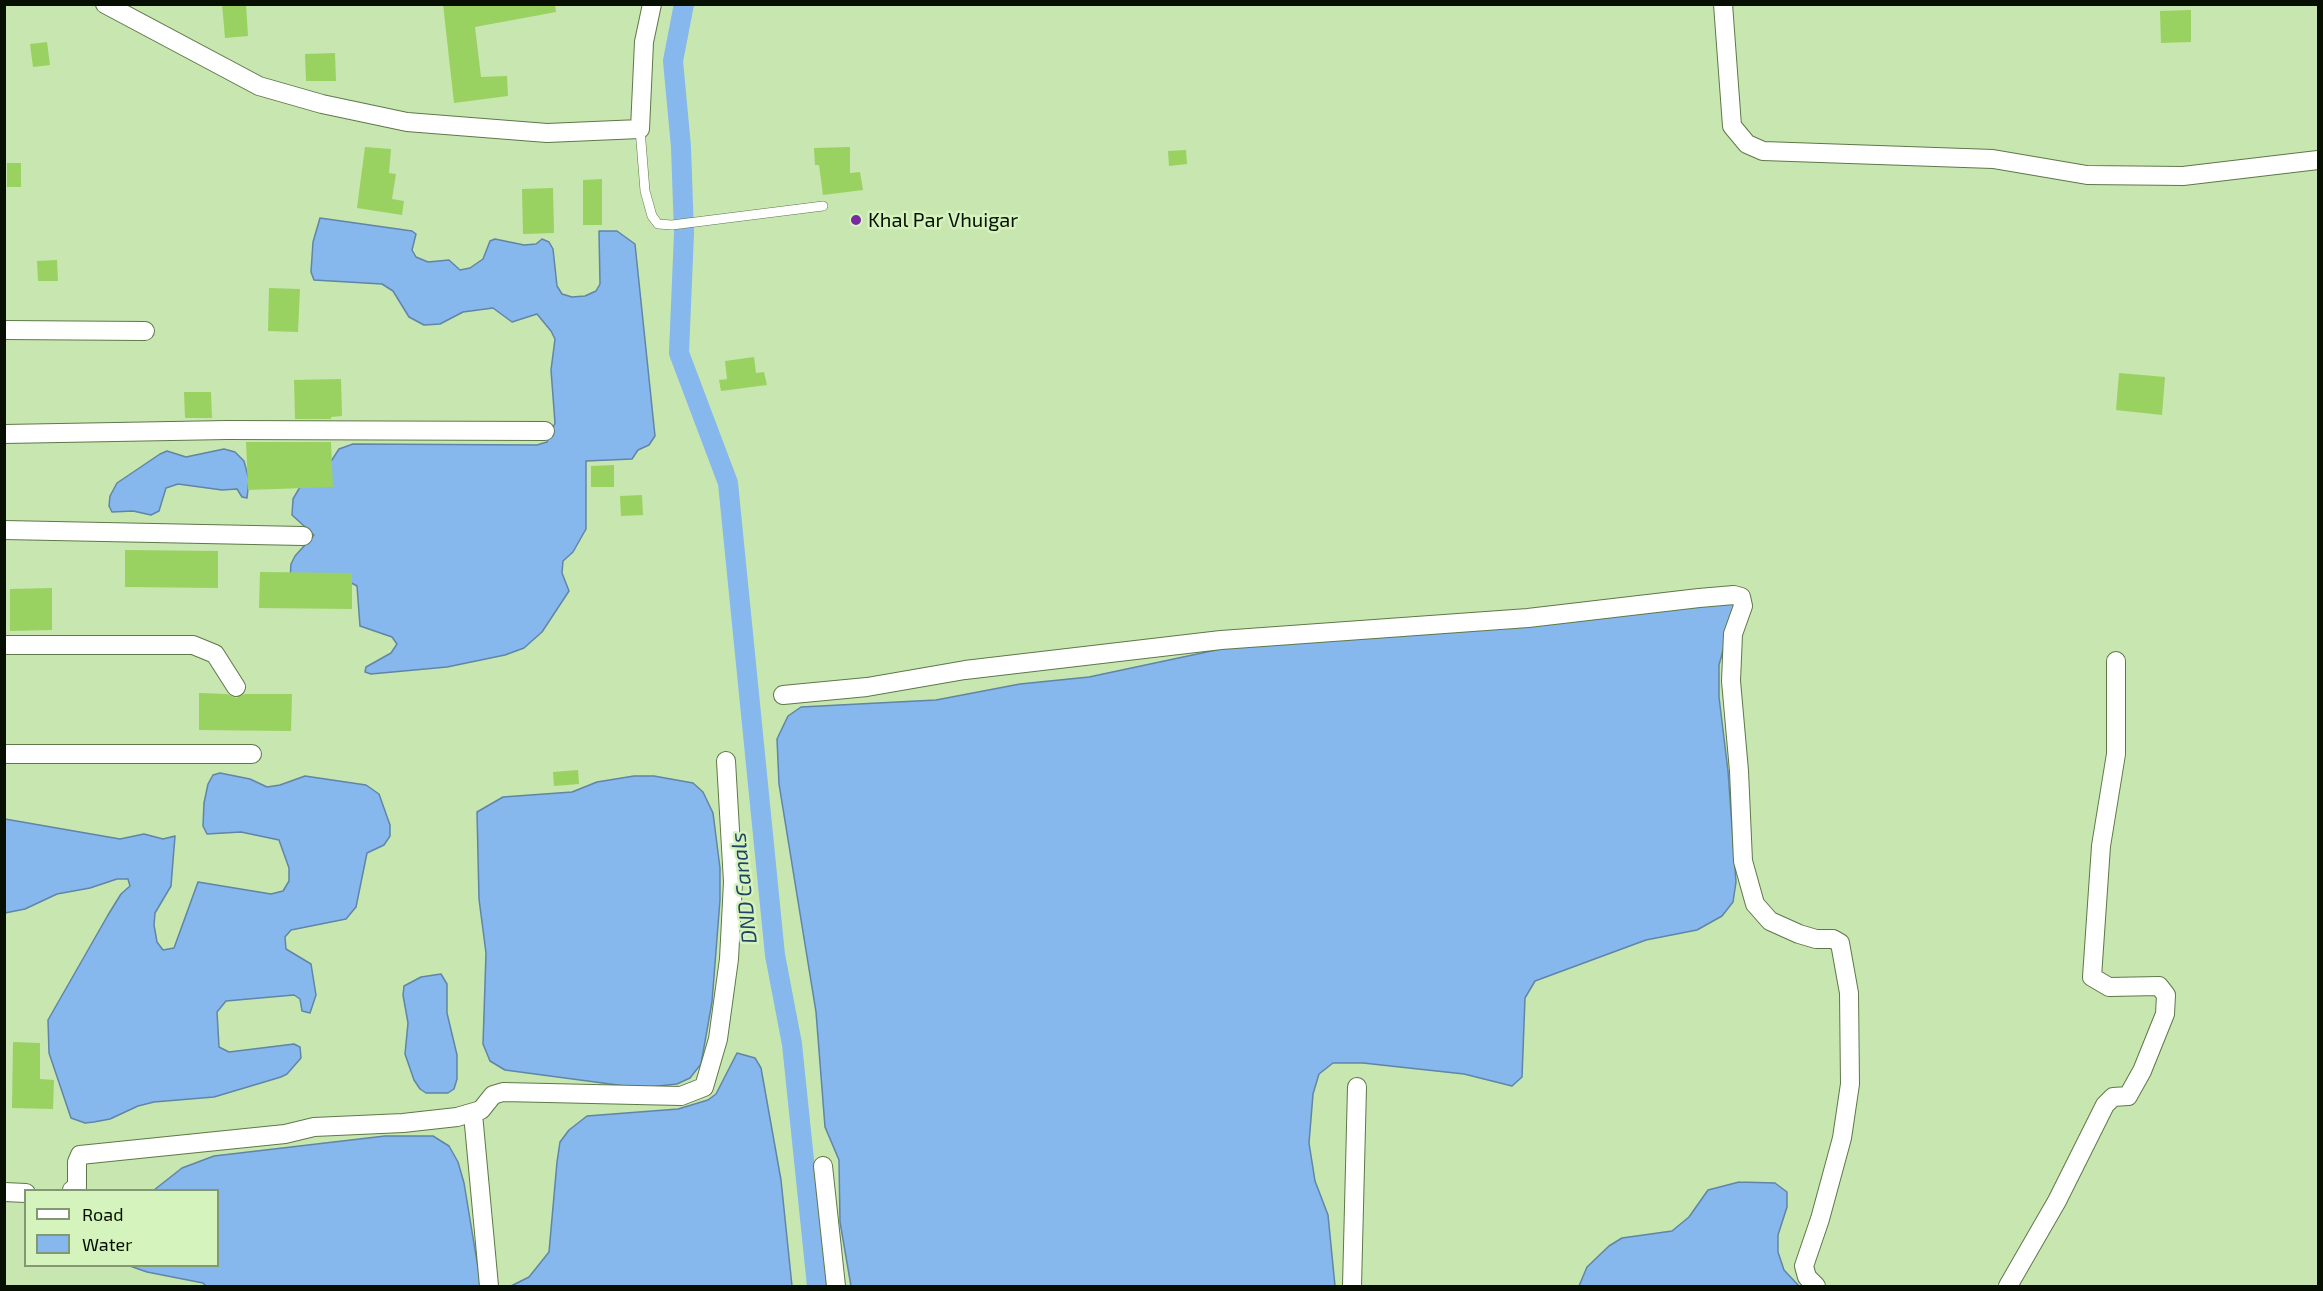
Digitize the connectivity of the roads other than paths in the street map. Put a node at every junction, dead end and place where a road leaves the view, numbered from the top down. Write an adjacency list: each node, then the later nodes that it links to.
1 (652, 4): 4 (street)
2 (1723, 4): 5 (street)
3 (110, 6): 4 (street)
4 (640, 129): 6 (lane)
5 (2319, 160)
6 (823, 206)
7 (4, 330): 8 (street)
8 (145, 331)
9 (545, 431): 10 (street)
10 (4, 434)
11 (4, 530): 12 (street)
12 (303, 536)
13 (4, 645): 15 (street)
14 (2116, 661): 30 (street)
15 (236, 687)
16 (783, 695): 29 (street)
17 (4, 754): 18 (street)
18 (252, 754)
19 (726, 761): 21 (street)
20 (1357, 1087): 28 (street)
21 (473, 1114): 23 (street); 26 (street)
22 (823, 1166): 27 (street)
23 (74, 1189)
24 (4, 1192): 25 (street)
25 (24, 1193)
26 (489, 1287)
27 (836, 1287)
28 (1352, 1287)
29 (1816, 1287)
30 (2008, 1287)

